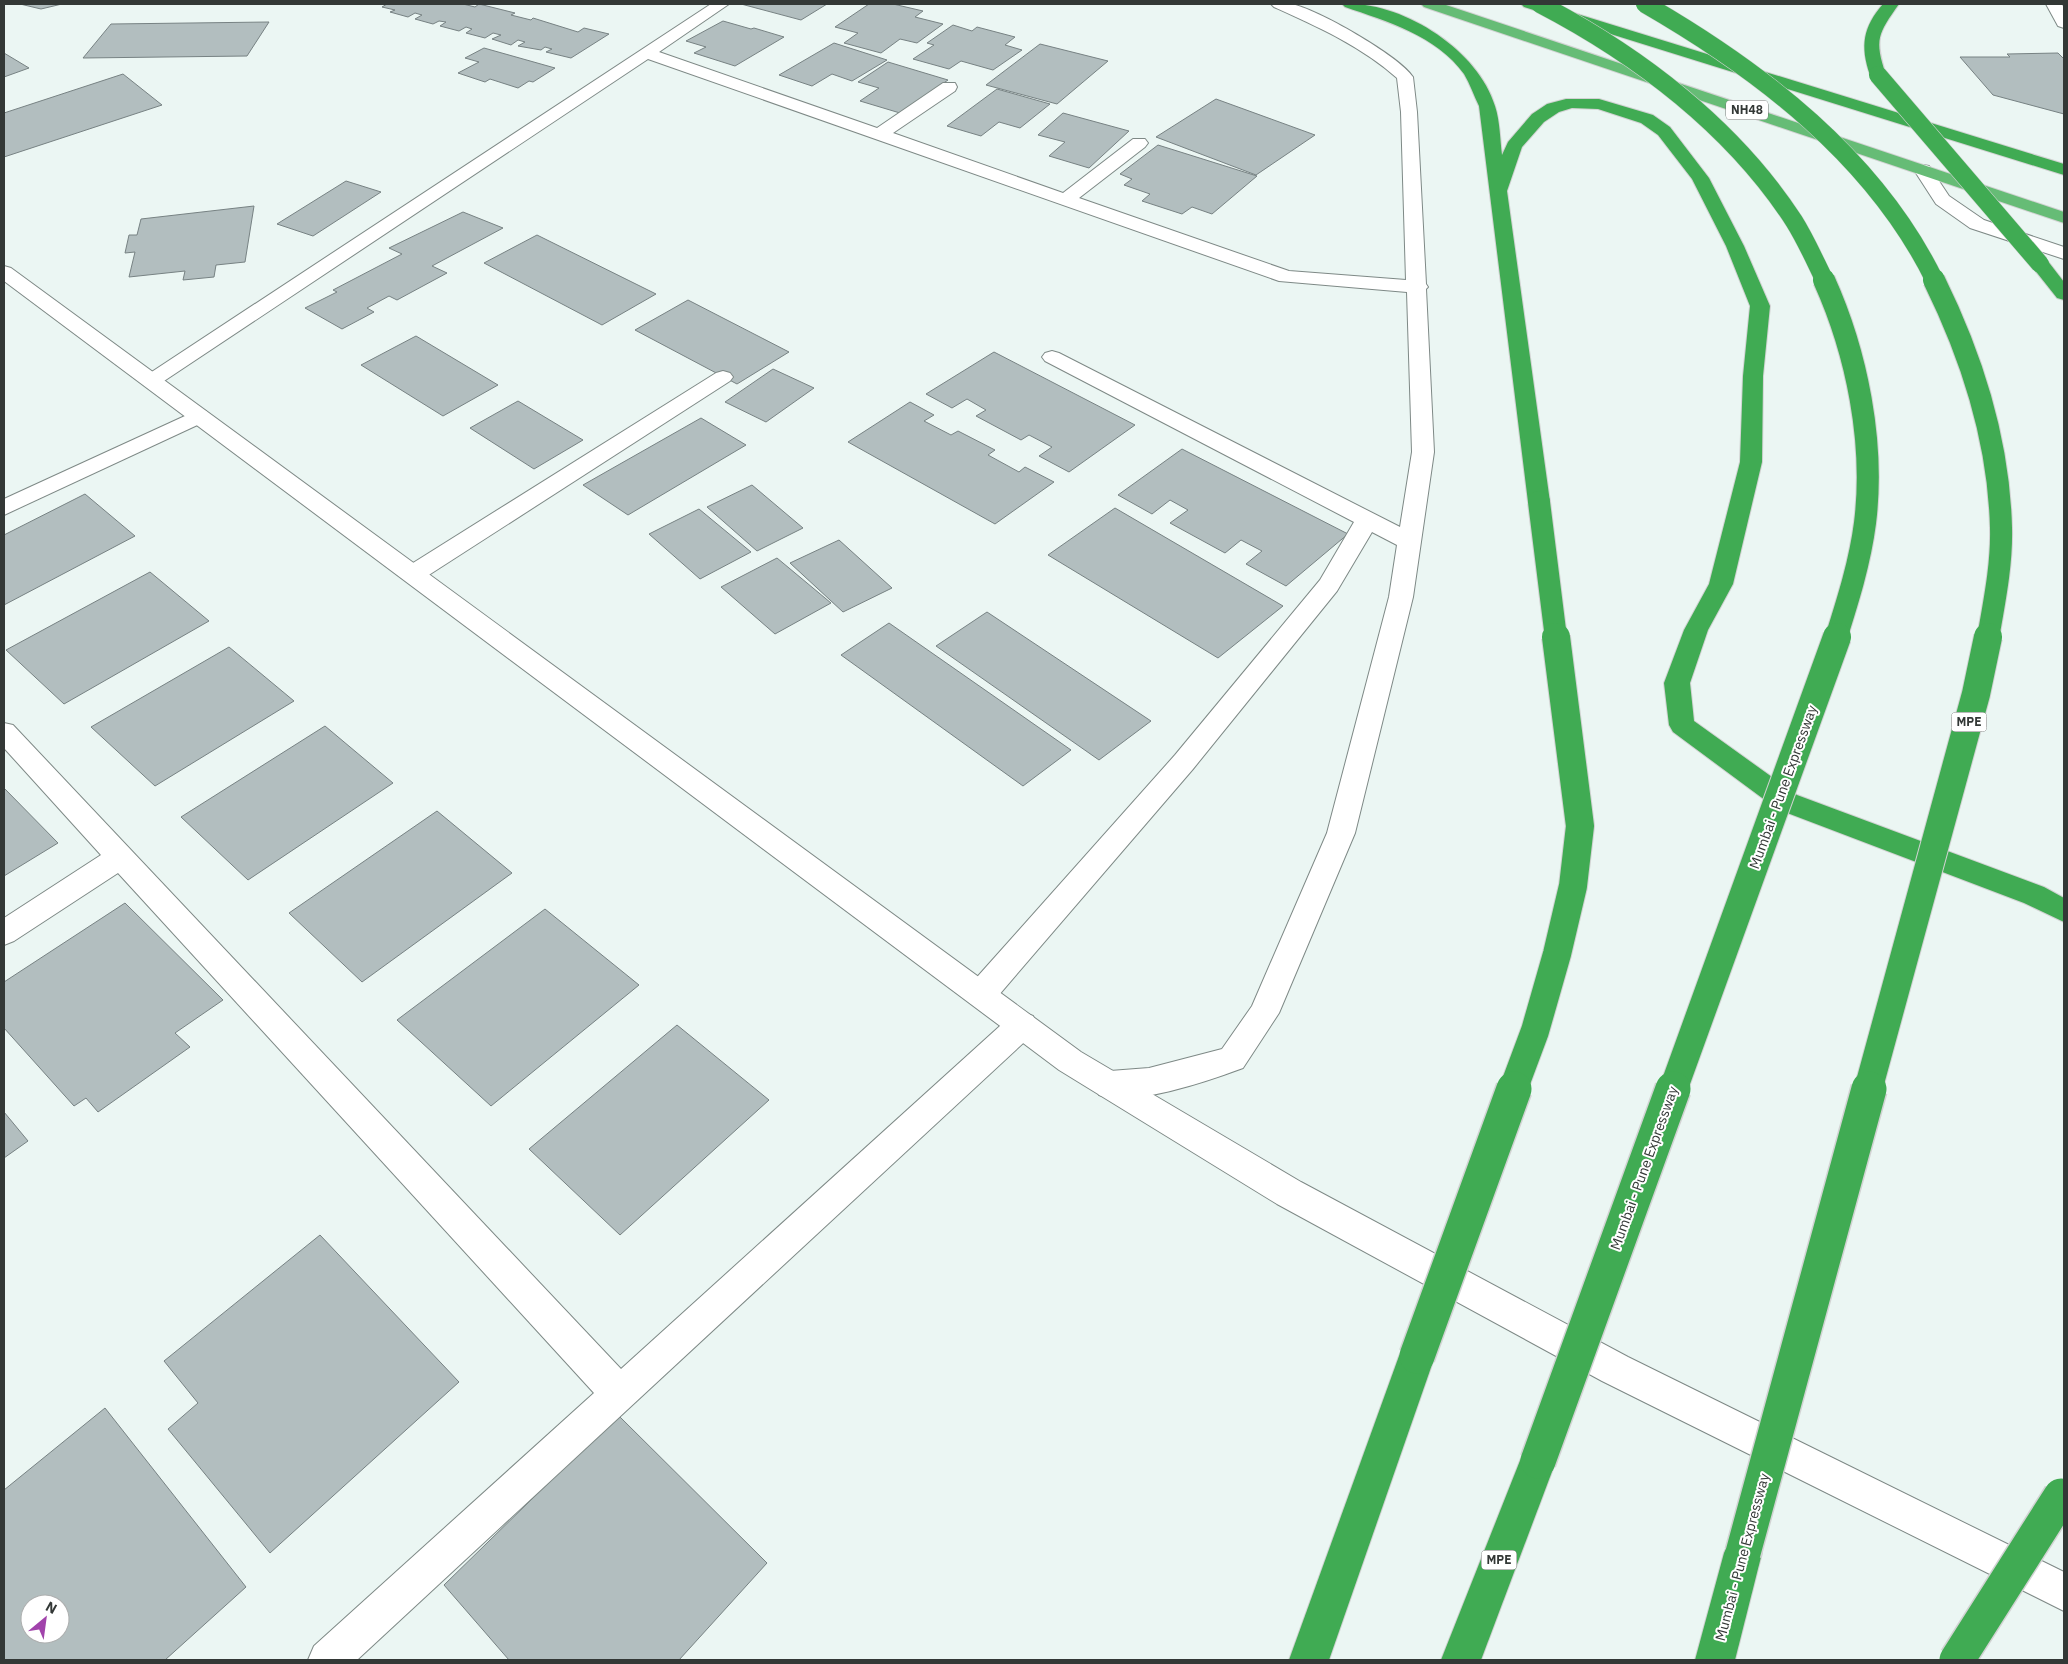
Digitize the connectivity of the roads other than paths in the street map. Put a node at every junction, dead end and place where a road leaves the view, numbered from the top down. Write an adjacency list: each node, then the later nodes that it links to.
1 (721, 4): 11 (street)
2 (1279, 4): 22 (street)
3 (1350, 4): 17 (highway)
4 (1429, 4): 15 (highway, NH48)
5 (1529, 4): 16 (highway)
6 (1540, 4): 44 (highway, Mumbai - Pune Expressway / MPE, bridge)
7 (1645, 4): 45 (highway, Mumbai - Pune Expressway / MPE, bridge)
8 (1890, 4): 23 (highway, bridge)
9 (2054, 4): 10 (street)
10 (2064, 23)
11 (646, 53): 13 (street); 26 (street)
12 (949, 87): 13 (street)
13 (879, 135): 18 (street)
14 (1139, 144): 18 (street)
15 (1923, 170): 19 (highway, NH48); 20 (street)
16 (2064, 170)
17 (1499, 190): 34 (highway); 43 (highway, bridge)
18 (1065, 200): 22 (street)
19 (2064, 218)
20 (2064, 253)
21 (4, 272): 26 (street)
22 (1418, 287): 30 (street)
23 (2064, 294)
24 (1052, 357): 29 (street)
25 (723, 377): 31 (street)
26 (151, 380): 27 (street)
27 (198, 416): 28 (street); 31 (street)
28 (4, 508)
29 (1368, 520): 30 (street); 36 (street)
30 (1410, 542): 38 (street)
31 (413, 574): 36 (street)
32 (4, 732): 33 (street)
33 (120, 857): 35 (street); 39 (street)
34 (2064, 911)
35 (4, 933)
36 (981, 994): 37 (street)
37 (1022, 1026): 38 (street); 39 (street)
38 (1110, 1085): 41 (street)
39 (619, 1393): 42 (street)
40 (2063, 1494): 46 (highway, bridge)
41 (2064, 1592)
42 (328, 1660)
43 (1309, 1660)
44 (1461, 1660)
45 (1715, 1660)
46 (1957, 1660)

